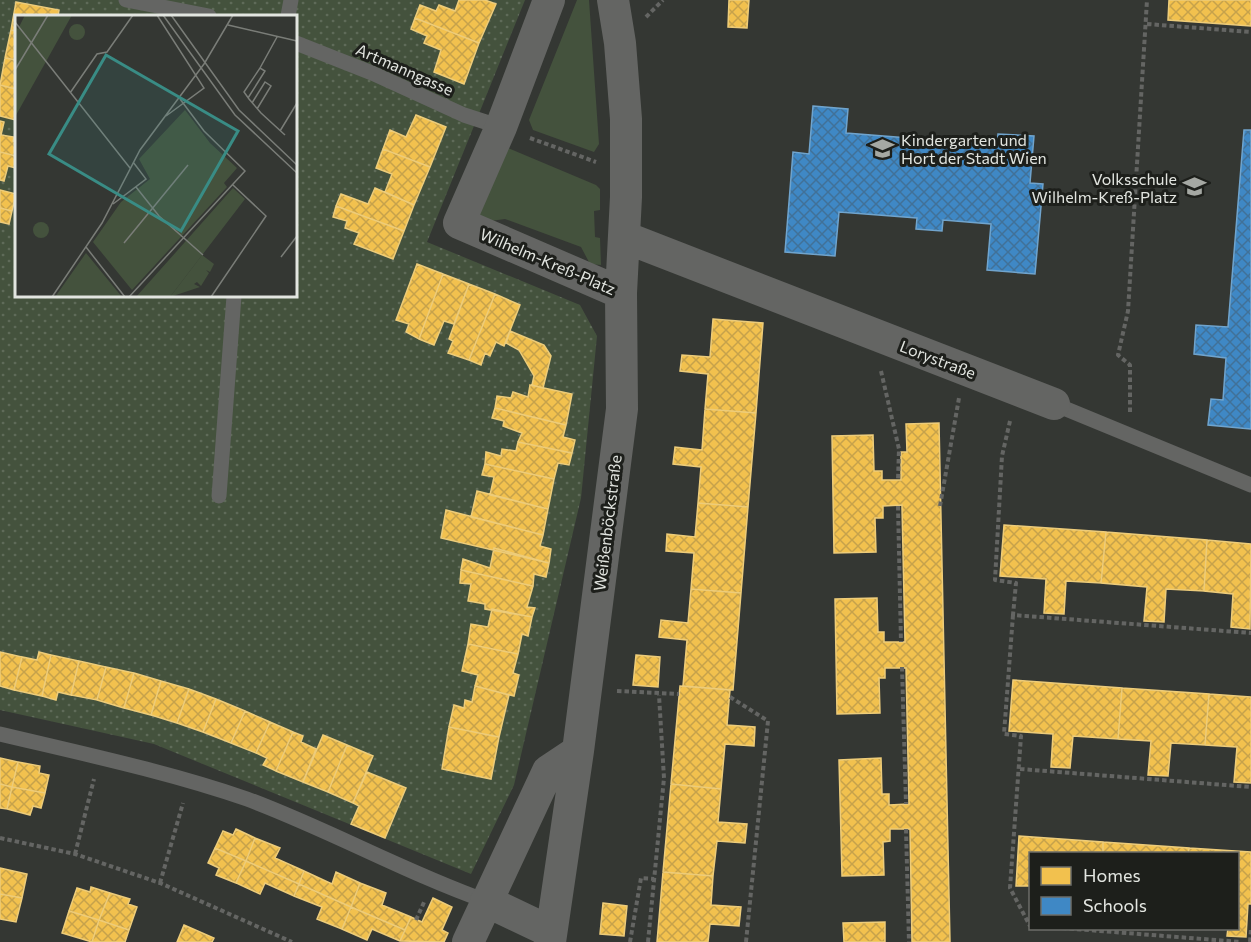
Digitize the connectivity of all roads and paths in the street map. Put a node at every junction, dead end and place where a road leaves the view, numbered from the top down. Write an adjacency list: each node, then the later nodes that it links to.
1 (126, 0): 7 (lane)
2 (291, 0): 8 (lane)
3 (549, 0): 13 (street, Wilhelm-Kreß-Platz)
4 (613, 0): 15 (street, Wilhelm-Kreß-Platz)
5 (663, 0): 9 (path)
6 (1147, 0): 10 (path)
7 (204, 15)
8 (288, 15)
9 (643, 20)
10 (1147, 24): 11 (path); 22 (path)
11 (1251, 32)
12 (297, 43): 13 (lane, Artmanngasse)
13 (501, 127): 14 (path); 16 (street, Wilhelm-Kreß-Platz)
14 (606, 165)
15 (624, 237): 16 (street, Wilhelm-Kreß-Platz); 19 (street, Lorystraße)
16 (621, 293): 32 (street, Weißenböckstraße)
17 (234, 297): 25 (lane)
18 (880, 365): 23 (path)
19 (963, 368): 20 (street, Lorystraße); 26 (path)
20 (1054, 404): 22 (lane, Lorystraße)
21 (1011, 420): 28 (path)
22 (1130, 436): 24 (lane, Lorystraße)
23 (898, 480)
24 (1251, 485)
25 (219, 496)
26 (940, 506)
27 (900, 507): 30 (path)
28 (1013, 615): 29 (path); 39 (path)
29 (1251, 633)
30 (901, 642)
31 (902, 668): 42 (path)
32 (586, 690): 34 (path); 37 (street, Weißenböckstraße)
33 (679, 694): 34 (path)
34 (659, 695): 46 (path)
35 (730, 697): 57 (path)
36 (0, 734): 38 (lane)
37 (578, 752): 48 (street); 52 (street, Weißenböckstraße)
38 (99, 758): 40 (lane); 45 (path)
39 (1020, 769): 41 (path); 49 (path)
40 (188, 783): 47 (path); 48 (lane)
41 (1251, 787)
42 (906, 804)
43 (906, 829): 58 (path)
44 (0, 838): 45 (path)
45 (75, 854): 47 (path)
46 (654, 879): 55 (path); 56 (path)
47 (160, 883): 53 (path)
48 (486, 901): 52 (street, Weißenböckstraße); 54 (street)
49 (1029, 924)
50 (1251, 929): 60 (path)
51 (1088, 930): 59 (path)
52 (550, 937)
53 (292, 942)
54 (468, 942)
55 (630, 942)
56 (648, 942)
57 (746, 942)
58 (909, 942)
59 (1241, 942)
60 (1250, 942)

